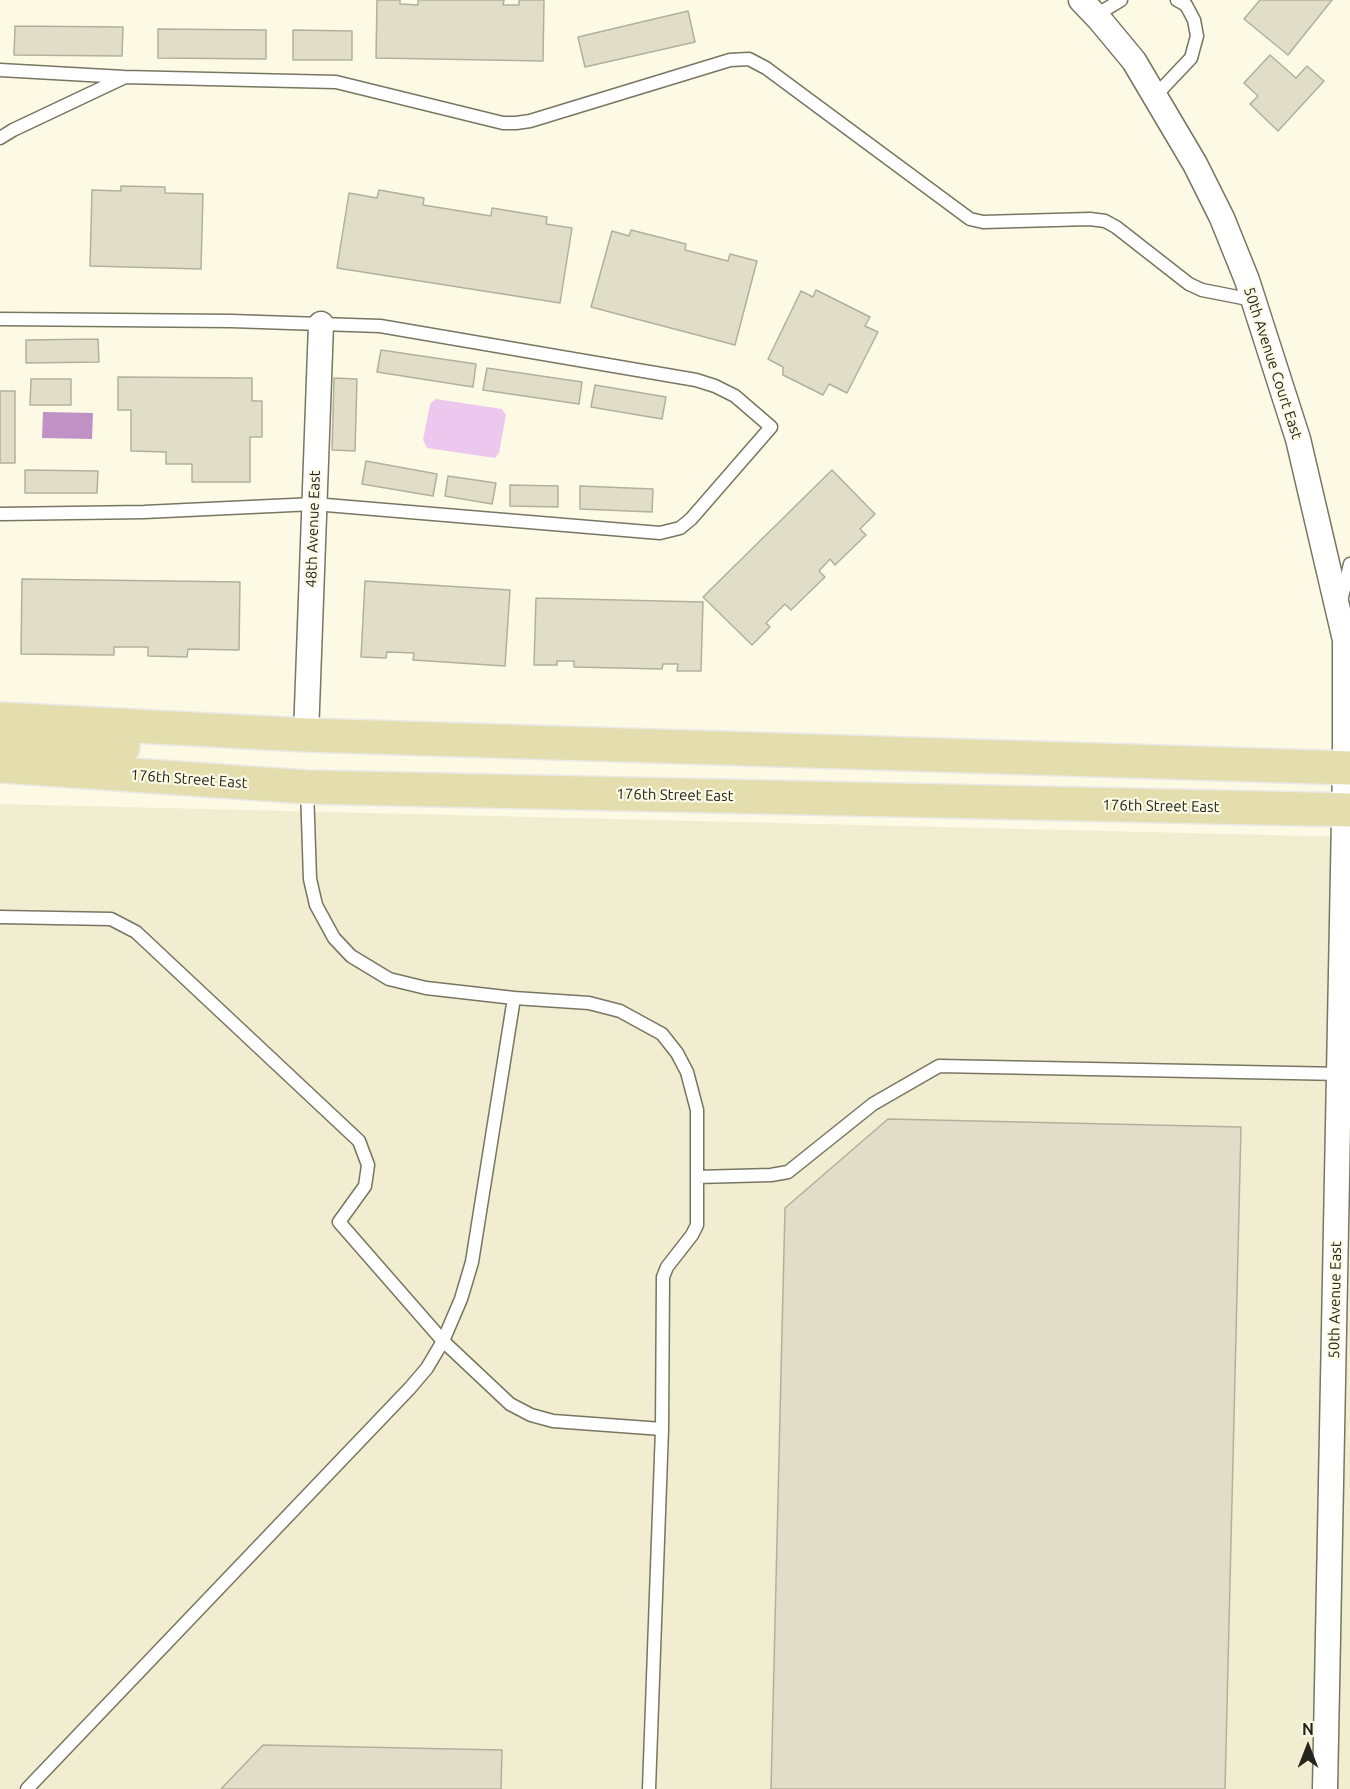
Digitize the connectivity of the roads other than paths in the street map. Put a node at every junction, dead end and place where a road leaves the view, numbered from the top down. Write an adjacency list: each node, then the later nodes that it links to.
1 (1121, 0): 3 (lane)
2 (1177, 0): 6 (lane)
3 (1088, 8): 6 (street, 50th Avenue Court East)
4 (0, 70): 5 (lane)
5 (124, 77): 7 (lane); 8 (lane)
6 (1155, 96): 8 (street, 50th Avenue Court East)
7 (0, 138)
8 (1253, 300): 14 (street, 50th Avenue Court East)
9 (0, 319): 10 (lane)
10 (321, 324): 11 (street, 48th Avenue East); 11 (lane)
11 (314, 504): 12 (lane); 17 (street, 48th Avenue East)
12 (0, 514)
13 (1350, 564): 14 (lane)
14 (1338, 611): 20 (street, 50th Avenue Court East)
15 (0, 720): 16 (main road)
16 (243, 732): 17 (main road); 18 (main road)
17 (306, 735): 20 (main road)
18 (0, 743)
19 (0, 766): 21 (main road, 176th Street East)
20 (1348, 768): 22 (street, 50th Avenue Court East)
21 (307, 787): 22 (main road, 176th Street East); 24 (lane)
22 (1347, 810): 25 (street, 50th Avenue East)
23 (0, 917): 27 (lane)
24 (514, 998): 26 (lane); 27 (lane)
25 (1345, 1074): 26 (lane); 31 (street, 50th Avenue East)
26 (697, 1177): 28 (lane)
27 (443, 1341): 28 (lane); 29 (lane)
28 (662, 1429): 30 (lane)
29 (27, 1789)
30 (650, 1789)
31 (1325, 1789)

